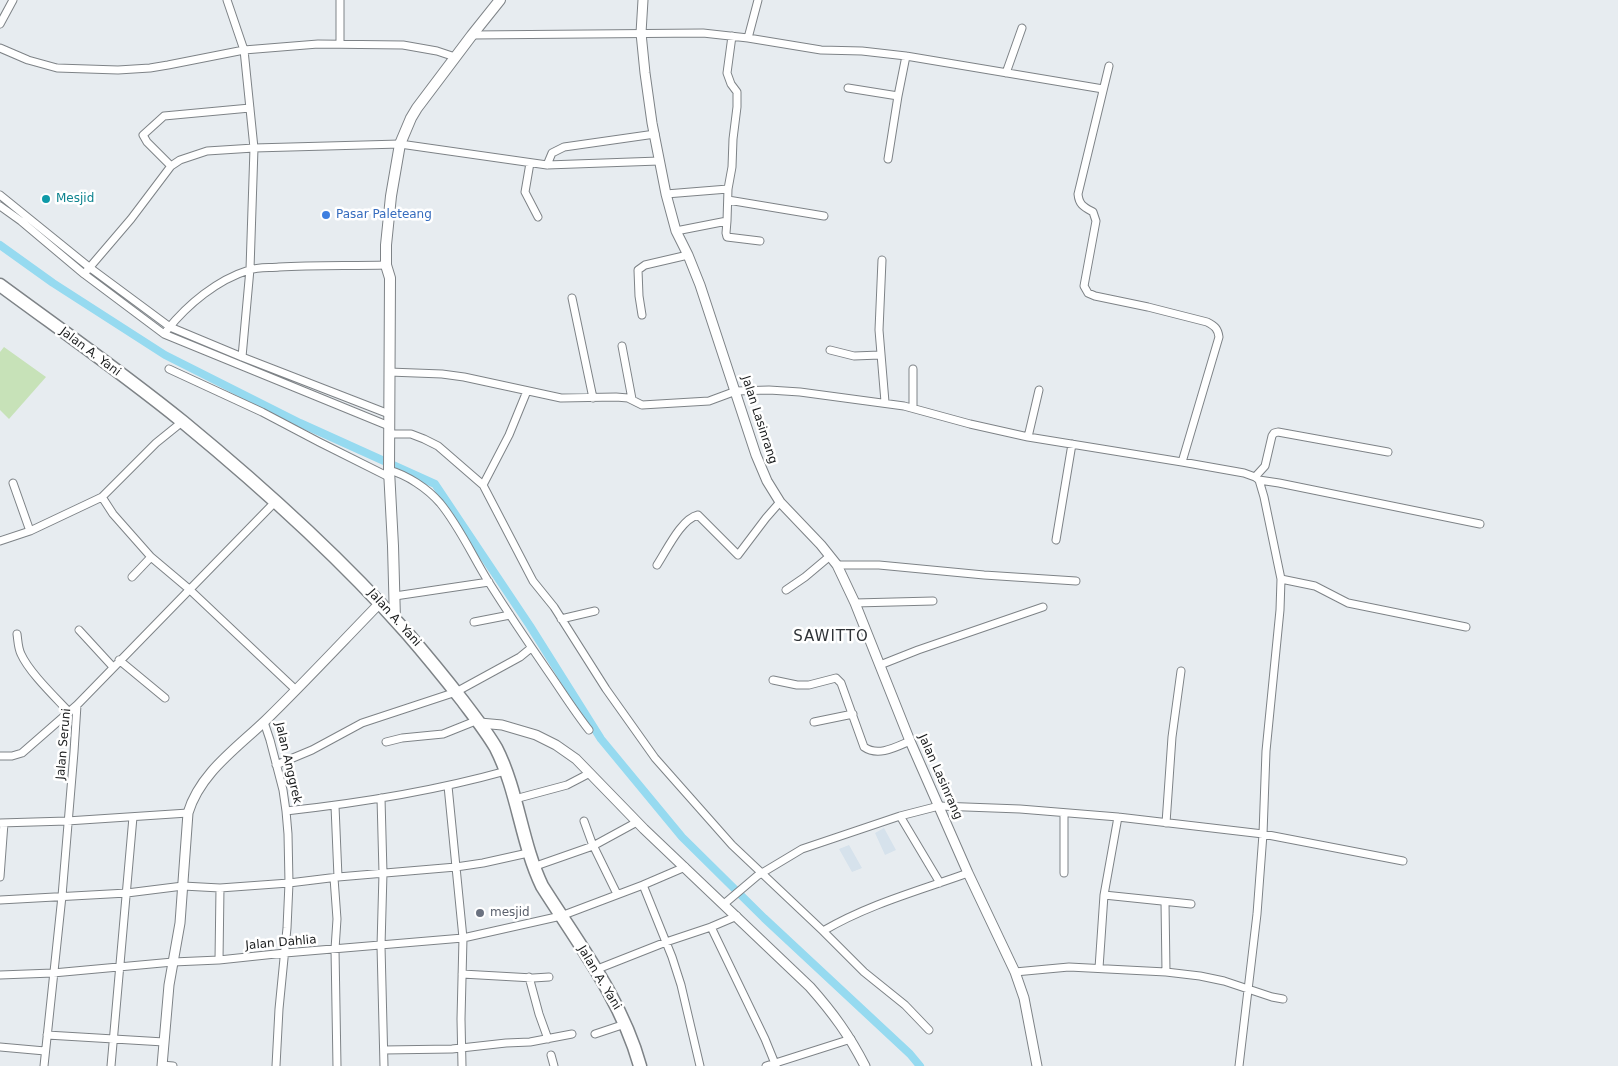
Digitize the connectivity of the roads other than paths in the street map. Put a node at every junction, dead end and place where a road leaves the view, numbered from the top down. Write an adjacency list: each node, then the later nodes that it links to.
1 (13, 0): 7 (street)
2 (227, 0): 15 (street)
3 (340, 0): 13 (street)
4 (500, 0): 10 (main road)
5 (643, 0): 9 (street, Jalan Lasinrang)
6 (758, 0): 12 (street)
7 (0, 24)
8 (1022, 28): 19 (street)
9 (641, 33): 10 (street); 11 (street); 24 (street, Jalan Lasinrang)
10 (472, 35): 17 (main road)
11 (732, 36): 12 (street); 32 (street)
12 (748, 38): 16 (street)
13 (340, 44): 15 (street); 17 (street)
14 (0, 48): 15 (street)
15 (244, 50): 23 (street)
16 (906, 56): 19 (street); 22 (street)
17 (455, 57): 25 (main road)
18 (1109, 66): 21 (street)
19 (1006, 73): 21 (street)
20 (848, 88): 22 (street)
21 (1103, 89): 75 (street)
22 (898, 96): 27 (street)
23 (250, 108): 26 (street); 31 (street)
24 (655, 134): 28 (street, Jalan Lasinrang); 30 (street)
25 (400, 144): 26 (street); 29 (street); 46 (main road)
26 (254, 148): 31 (street); 48 (street)
27 (888, 159)
28 (660, 161): 30 (street); 33 (street, Jalan Lasinrang)
29 (530, 163): 30 (street); 38 (street)
30 (548, 165)
31 (171, 166): 47 (street)
32 (728, 189): 33 (street); 35 (street)
33 (666, 194): 40 (street, Jalan Lasinrang)
34 (0, 195): 41 (street)
35 (728, 200): 37 (street); 39 (street)
36 (0, 206): 42 (street)
37 (824, 216)
38 (538, 217)
39 (727, 221): 40 (street); 43 (street)
40 (676, 231): 44 (street, Jalan Lasinrang)
41 (49, 234): 42 (street); 47 (street)
42 (43, 240): 49 (street)
43 (760, 241)
44 (688, 255): 52 (street); 64 (street, Jalan Lasinrang)
45 (882, 260): 57 (street)
46 (386, 265): 48 (street); 61 (main road)
47 (90, 267): 49 (street); 53 (street)
48 (250, 269): 53 (street); 58 (street)
49 (84, 274): 54 (street)
50 (0, 285): 70 (highway, Jalan A. Yani)
51 (572, 298): 65 (street)
52 (642, 315)
53 (170, 327): 54 (street); 58 (street)
54 (164, 334): 71 (street)
55 (622, 346): 66 (street)
56 (830, 350): 57 (street)
57 (880, 356): 67 (street)
58 (242, 357): 69 (street)
59 (169, 369): 76 (street)
60 (913, 369): 68 (street)
61 (389, 372): 63 (street); 69 (main road)
62 (1039, 390): 72 (street)
63 (527, 391): 65 (street); 79 (street)
64 (736, 391): 66 (street); 67 (street); 82 (street, Jalan Lasinrang)
65 (593, 398): 66 (street)
66 (632, 399)
67 (885, 402): 68 (street)
68 (912, 408): 72 (street)
69 (389, 414): 71 (main road)
70 (182, 422): 80 (street); 81 (highway, Jalan A. Yani)
71 (389, 434): 76 (main road); 79 (street)
72 (1028, 437): 73 (street)
73 (1072, 444): 75 (street); 85 (street)
74 (1388, 452): 77 (street)
75 (1182, 462): 77 (street)
76 (389, 472): 94 (street); 97 (main road)
77 (1257, 479): 83 (street); 92 (street)
78 (13, 483): 84 (street)
79 (483, 485): 104 (street)
80 (102, 497): 84 (street); 88 (street)
81 (275, 502): 95 (street, Jalan Seruni); 99 (highway, Jalan A. Yani)
82 (780, 502): 87 (street, Jalan Lasinrang); 89 (street)
83 (1480, 524)
84 (30, 531): 86 (street)
85 (1056, 540)
86 (0, 541)
87 (830, 556): 90 (street, Jalan Lasinrang); 96 (street)
88 (151, 557): 91 (street); 95 (street)
89 (657, 565)
90 (837, 565): 93 (street); 100 (street, Jalan Lasinrang)
91 (132, 578)
92 (1280, 579): 107 (street); 148 (street)
93 (1076, 581)
94 (489, 582): 97 (street); 103 (street)
95 (189, 589): 111 (street, Jalan Seruni); 116 (street)
96 (786, 590)
97 (395, 596): 105 (main road)
98 (933, 601): 100 (street)
99 (380, 603): 105 (highway, Jalan A. Yani); 116 (street, Jalan Anggrek)
100 (855, 603): 112 (street, Jalan Lasinrang)
101 (1043, 607): 112 (street)
102 (595, 611): 104 (street)
103 (510, 615): 106 (street); 110 (street)
104 (561, 619): 158 (street)
105 (396, 620): 117 (highway, Jalan A. Yani)
106 (474, 622)
107 (1466, 627)
108 (79, 630): 113 (street)
109 (17, 634): 120 (street)
110 (531, 648): 117 (street); 125 (street)
111 (119, 660): 113 (street, Jalan Seruni); 118 (street)
112 (880, 665): 126 (street, Jalan Lasinrang)
113 (113, 667): 119 (street, Jalan Seruni)
114 (1181, 671): 147 (street)
115 (773, 680): 121 (street)
116 (296, 690): 122 (street, Jalan Anggrek)
117 (456, 692): 123 (highway, Jalan A. Yani); 129 (street)
118 (165, 698)
119 (77, 705): 120 (street); 143 (street, Jalan Seruni)
120 (68, 711): 128 (street)
121 (853, 714): 124 (street); 126 (street)
122 (264, 722): 129 (street, Jalan Anggrek); 138 (street)
123 (479, 722): 127 (street); 130 (highway, Jalan A. Yani); 131 (street)
124 (814, 722)
125 (589, 730)
126 (910, 741): 136 (street, Jalan Lasinrang)
127 (386, 742)
128 (0, 756)
129 (276, 765): 137 (street, Jalan Anggrek)
130 (506, 770): 132 (street); 134 (highway, Jalan A. Yani)
131 (590, 774): 134 (street); 145 (street)
132 (448, 786): 133 (street); 152 (street)
133 (381, 798): 135 (street); 155 (street)
134 (515, 799): 150 (highway, Jalan A. Yani)
135 (335, 806): 137 (street); 160 (street)
136 (938, 806): 139 (street); 140 (street); 156 (street, Jalan Lasinrang)
137 (286, 811): 161 (street, Jalan Anggrek)
138 (188, 812): 141 (street); 163 (street)
139 (1064, 814): 142 (street); 157 (street)
140 (900, 816): 158 (street); 162 (street)
141 (133, 817): 143 (street); 166 (street)
142 (1118, 818): 147 (street); 168 (street)
143 (67, 821): 146 (street); 169 (street, Jalan Seruni)
144 (584, 821): 149 (street)
145 (637, 822): 149 (street); 154 (street)
146 (2, 823): 159 (street)
147 (1166, 823): 148 (street)
148 (1263, 834): 151 (street); 195 (street)
149 (593, 846): 153 (street); 167 (street)
150 (528, 853): 152 (street); 153 (highway, Jalan A. Yani)
151 (1403, 860)
152 (456, 867): 155 (street); 178 (street)
153 (533, 867): 174 (highway, Jalan A. Yani)
154 (685, 867): 164 (street, Jalan Dahlia); 171 (street)
155 (383, 873): 160 (street); 180 (street)
156 (968, 873): 162 (street); 189 (street, Jalan Lasinrang)
157 (1064, 873)
158 (759, 874): 171 (street); 177 (street)
159 (0, 877)
160 (336, 877): 161 (street); 181 (street)
161 (289, 883): 165 (street); 182 (street, Jalan Anggrek)
162 (940, 883): 177 (street)
163 (183, 886): 165 (street); 166 (street); 184 (street)
164 (643, 886): 167 (street, Jalan Dahlia); 179 (street)
165 (220, 888): 183 (street)
166 (127, 893): 169 (street); 185 (street)
167 (617, 894): 174 (street, Jalan Dahlia)
168 (1104, 895): 172 (street); 186 (street)
169 (62, 896): 170 (street); 188 (street, Jalan Seruni)
170 (0, 900)
171 (726, 902): 175 (street)
172 (1164, 902): 173 (street); 190 (street)
173 (1191, 904)
174 (561, 916): 178 (street, Jalan Dahlia); 187 (highway, Jalan A. Yani)
175 (737, 916): 176 (street); 204 (street)
176 (711, 927): 179 (street); 211 (street)
177 (823, 930): 198 (street)
178 (464, 938): 180 (street, Jalan Dahlia); 191 (street)
179 (666, 942): 187 (street); 222 (street)
180 (381, 946): 181 (street, Jalan Dahlia); 208 (street)
181 (336, 949): 182 (street, Jalan Dahlia); 217 (street)
182 (285, 953): 183 (street, Jalan Dahlia); 216 (street, Jalan Anggrek)
183 (219, 960): 184 (street, Jalan Dahlia)
184 (173, 962): 185 (street, Jalan Dahlia); 205 (street)
185 (119, 967): 188 (street, Jalan Dahlia); 202 (street)
186 (1099, 968): 189 (street); 190 (street)
187 (595, 970): 197 (highway, Jalan A. Yani)
188 (53, 972): 192 (street, Jalan Dahlia); 201 (street, Jalan Seruni)
189 (1015, 972): 225 (street, Jalan Lasinrang)
190 (1166, 972): 195 (street)
191 (462, 974): 193 (street); 207 (street)
192 (0, 975)
193 (529, 977): 194 (street); 203 (street)
194 (549, 977)
195 (1247, 988): 196 (street); 226 (street)
196 (1283, 999)
197 (625, 1024): 200 (street); 221 (highway, Jalan A. Yani)
198 (929, 1030)
199 (572, 1034): 203 (street)
200 (595, 1034)
201 (46, 1035): 202 (street); 209 (street, Jalan Seruni)
202 (113, 1039): 205 (street); 213 (street)
203 (548, 1039): 207 (street)
204 (851, 1039): 211 (street); 224 (street)
205 (164, 1042): 214 (street)
206 (0, 1046): 209 (street)
207 (462, 1048): 208 (street); 219 (street)
208 (384, 1050): 218 (street)
209 (45, 1051): 212 (street, Jalan Seruni)
210 (551, 1055): 220 (street)
211 (776, 1065): 223 (street)
212 (44, 1066)
213 (111, 1066)
214 (162, 1066): 215 (street)
215 (173, 1066)
216 (276, 1066)
217 (337, 1066)
218 (384, 1066)
219 (462, 1066)
220 (554, 1066)
221 (640, 1066)
222 (700, 1066)
223 (766, 1066)
224 (865, 1066)
225 (1037, 1066)
226 (1239, 1066)

